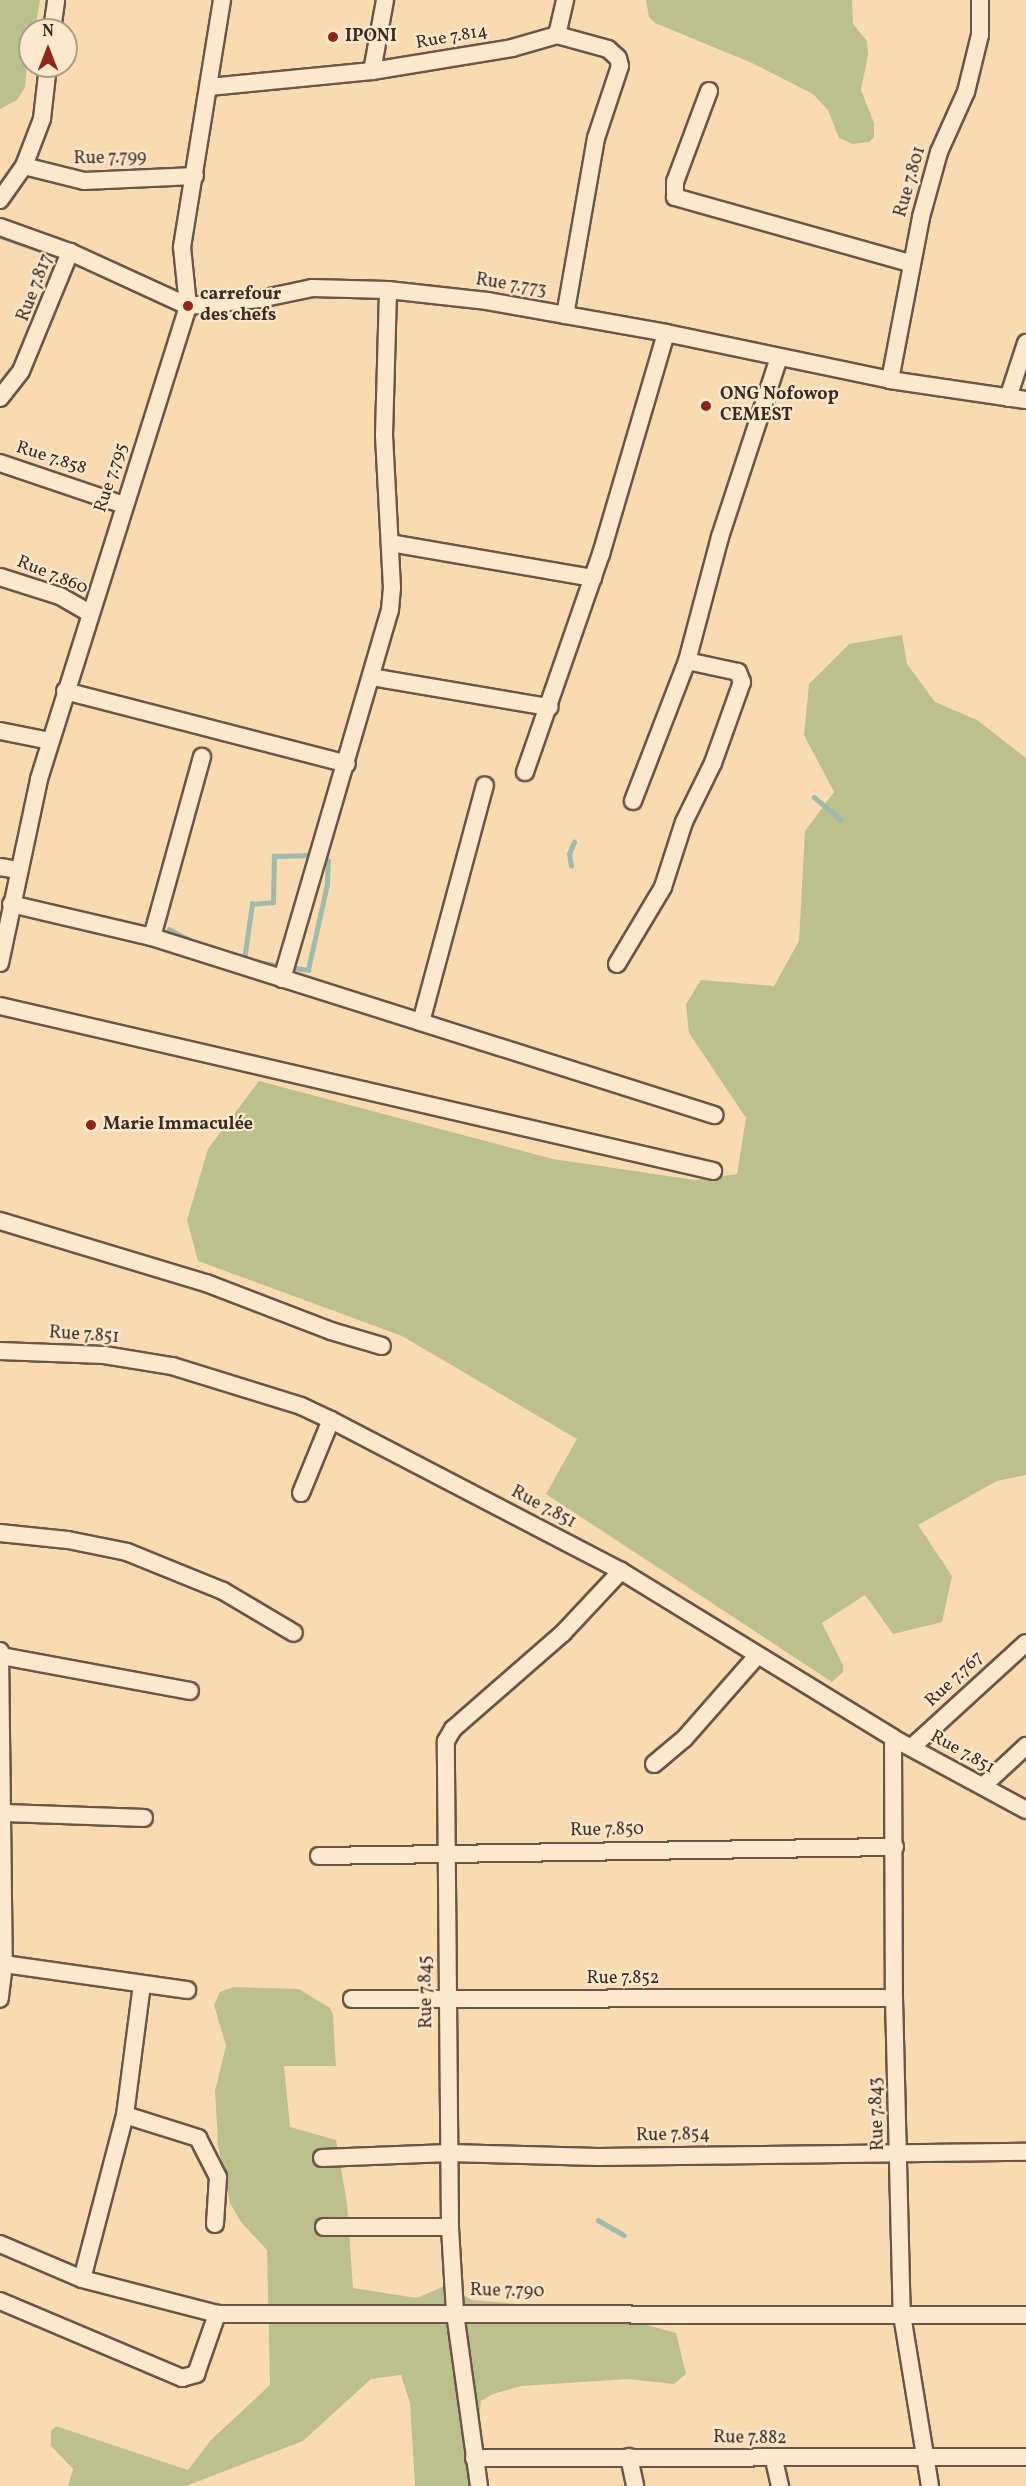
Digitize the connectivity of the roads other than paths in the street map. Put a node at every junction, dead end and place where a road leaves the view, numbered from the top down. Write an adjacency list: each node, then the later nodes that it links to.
1 (56, 0): 6 (street)
2 (222, 0): 10 (street, Rue 7.795)
3 (385, 0): 8 (street)
4 (565, 0): 7 (street)
5 (980, 0): 17 (street, Rue 7.801)
6 (54, 18)
7 (557, 35): 8 (street, Rue 7.814); 20 (street)
8 (372, 71): 10 (street, Rue 7.814)
9 (47, 78): 12 (street)
10 (209, 87): 13 (street, Rue 7.795)
11 (709, 90): 17 (street)
12 (24, 166): 13 (street, Rue 7.799); 14 (street)
13 (195, 176): 19 (street, Rue 7.795)
14 (0, 200)
15 (0, 227): 16 (street)
16 (70, 252): 19 (street); 25 (street, Rue 7.817)
17 (910, 263): 24 (street, Rue 7.801)
18 (388, 290): 19 (street, Rue 7.773); 20 (street, Rue 7.773); 30 (street)
19 (188, 306): 29 (street, Rue 7.795)
20 (565, 315): 21 (street, Rue 7.773)
21 (666, 333): 23 (street, Rue 7.773); 32 (street)
22 (1026, 344): 26 (street)
23 (779, 358): 24 (street, Rue 7.773); 34 (street)
24 (890, 380): 26 (street, Rue 7.773)
25 (0, 398)
26 (1008, 398): 27 (street, Rue 7.773)
27 (1026, 400)
28 (0, 463): 29 (street, Rue 7.858)
29 (124, 505): 33 (street, Rue 7.795)
30 (390, 543): 32 (street); 35 (street)
31 (0, 577): 33 (street, Rue 7.860)
32 (593, 578): 37 (street)
33 (89, 612): 36 (street, Rue 7.795)
34 (687, 661): 44 (street); 50 (street)
35 (371, 677): 37 (street); 41 (street)
36 (64, 691): 39 (street, Rue 7.795); 41 (street)
37 (549, 707): 42 (street)
38 (0, 730): 39 (street)
39 (50, 741): 46 (street, Rue 7.795)
40 (202, 757): 48 (street)
41 (347, 764): 51 (street)
42 (525, 772)
43 (485, 785): 53 (street)
44 (633, 801)
45 (0, 867): 46 (street)
46 (17, 870): 47 (street, Rue 7.795)
47 (12, 904): 48 (street); 49 (street, Rue 7.795)
48 (152, 937): 51 (street)
49 (0, 963)
50 (617, 964)
51 (282, 979): 53 (street)
52 (0, 1006): 55 (street)
53 (421, 1022): 54 (street)
54 (714, 1115)
55 (713, 1171)
56 (0, 1221): 57 (street)
57 (382, 1346)
58 (0, 1351): 59 (street, Rue 7.851)
59 (331, 1420): 60 (street); 62 (street, Rue 7.851)
60 (301, 1493)
61 (0, 1533): 63 (street)
62 (621, 1571): 67 (street, Rue 7.851); 78 (street, Rue 7.845)
63 (294, 1633)
64 (1026, 1642): 71 (street, Rue 7.767)
65 (0, 1651): 66 (street)
66 (1, 1656): 68 (street); 75 (street)
67 (757, 1656): 69 (street, Rue 7.851); 72 (street)
68 (190, 1691)
69 (893, 1738): 71 (street, Rue 7.851); 77 (street, Rue 7.843)
70 (1026, 1746): 73 (street)
71 (912, 1747): 73 (street, Rue 7.851)
72 (654, 1764)
73 (983, 1786): 74 (street, Rue 7.851)
74 (1026, 1810)
75 (3, 1813): 76 (street); 80 (street)
76 (144, 1818)
77 (895, 1847): 78 (street, Rue 7.850); 84 (street, Rue 7.843)
78 (445, 1854): 79 (street, Rue 7.850); 87 (street, Rue 7.845)
79 (319, 1856)
80 (1, 1894): 81 (street)
81 (4, 1964): 82 (street); 85 (street)
82 (142, 1984): 83 (street); 88 (street)
83 (186, 1990)
84 (894, 1998): 87 (street, Rue 7.852); 91 (street, Rue 7.843)
85 (0, 1999)
86 (352, 1999): 87 (street, Rue 7.852)
87 (447, 1999): 90 (street, Rue 7.845)
88 (125, 2115): 93 (street); 97 (street)
89 (1026, 2152): 91 (street, Rue 7.854)
90 (449, 2153): 91 (street, Rue 7.854); 92 (street, Rue 7.854); 95 (street, Rue 7.845)
91 (899, 2153): 101 (street, Rue 7.843)
92 (321, 2158)
93 (214, 2224)
94 (324, 2227): 95 (street)
95 (450, 2227): 99 (street, Rue 7.845)
96 (0, 2244): 97 (street, Rue 7.790)
97 (82, 2279): 100 (street, Rue 7.790)
98 (0, 2301): 100 (street)
99 (455, 2312): 100 (street, Rue 7.790); 101 (street, Rue 7.790); 106 (street, Rue 7.845)
100 (217, 2314)
101 (902, 2315): 102 (street, Rue 7.790); 104 (street, Rue 7.843)
102 (1026, 2315)
103 (629, 2457): 106 (street, Rue 7.882); 107 (street, Rue 7.882); 109 (street)
104 (924, 2457): 105 (street, Rue 7.882); 107 (street, Rue 7.882); 111 (street, Rue 7.843)
105 (1026, 2457)
106 (474, 2458): 108 (street, Rue 7.845)
107 (774, 2460): 110 (street)
108 (479, 2486)
109 (635, 2486)
110 (780, 2486)
111 (930, 2486)

